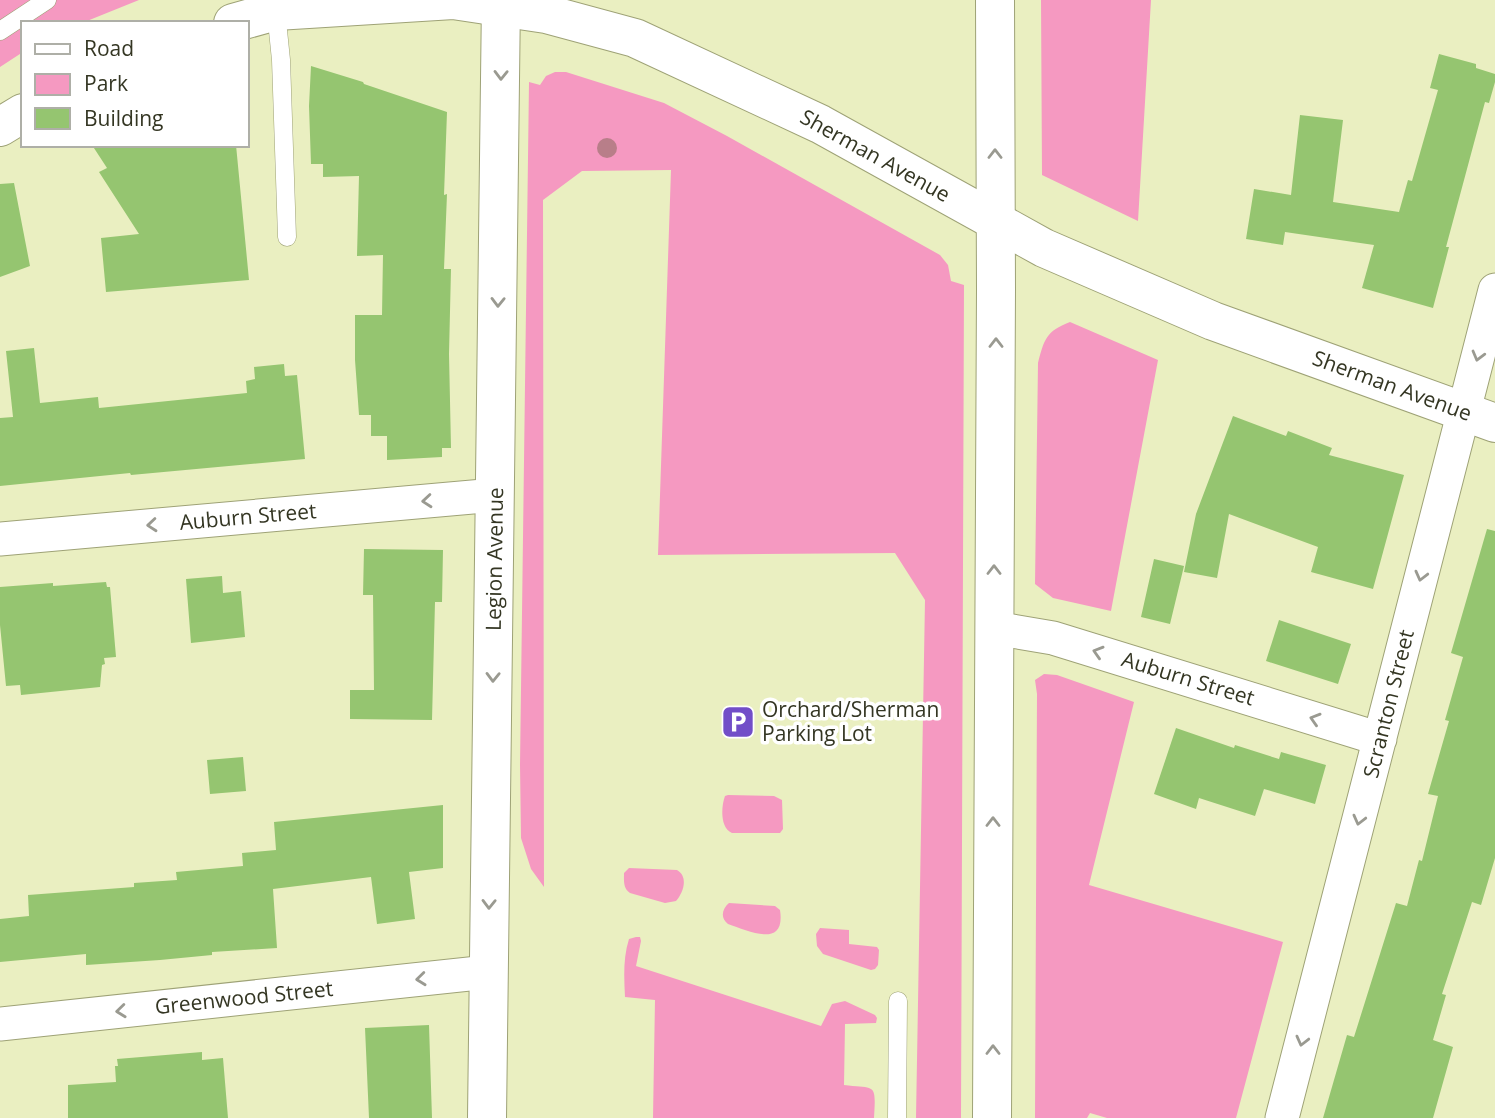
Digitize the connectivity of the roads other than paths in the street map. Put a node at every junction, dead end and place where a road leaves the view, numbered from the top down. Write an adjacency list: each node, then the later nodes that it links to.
1 (47, 0): 6 (lane)
2 (995, 0): 9 (main road, one-way to 2)
3 (501, 3): 4 (main road, Sherman Avenue); 9 (main road, Sherman Avenue); 13 (main road, Legion Avenue, one-way to 13)
4 (276, 10): 5 (main road, Sherman Avenue); 10 (lane)
5 (240, 21)
6 (0, 31)
7 (21, 114): 8 (main road)
8 (0, 127)
9 (995, 222): 12 (main road, Sherman Avenue); 15 (main road, one-way to 9)
10 (287, 237)
11 (1495, 290): 12 (street, Scranton Street, one-way to 12)
12 (1479, 417): 16 (street, Scranton Street, one-way to 16)
13 (495, 495): 14 (street, Auburn Street, one-way to 14); 17 (main road, Legion Avenue, one-way to 17)
14 (0, 539)
15 (994, 628): 16 (street, Auburn Street, one-way to 15); 22 (main road, one-way to 15)
16 (1380, 739): 23 (street, Scranton Street, one-way to 23)
17 (488, 972): 19 (street, Greenwood Street, one-way to 19); 20 (main road, Legion Avenue)
18 (898, 1001): 21 (lane)
19 (0, 1024)
20 (487, 1118)
21 (897, 1118)
22 (992, 1118)
23 (1282, 1118)

